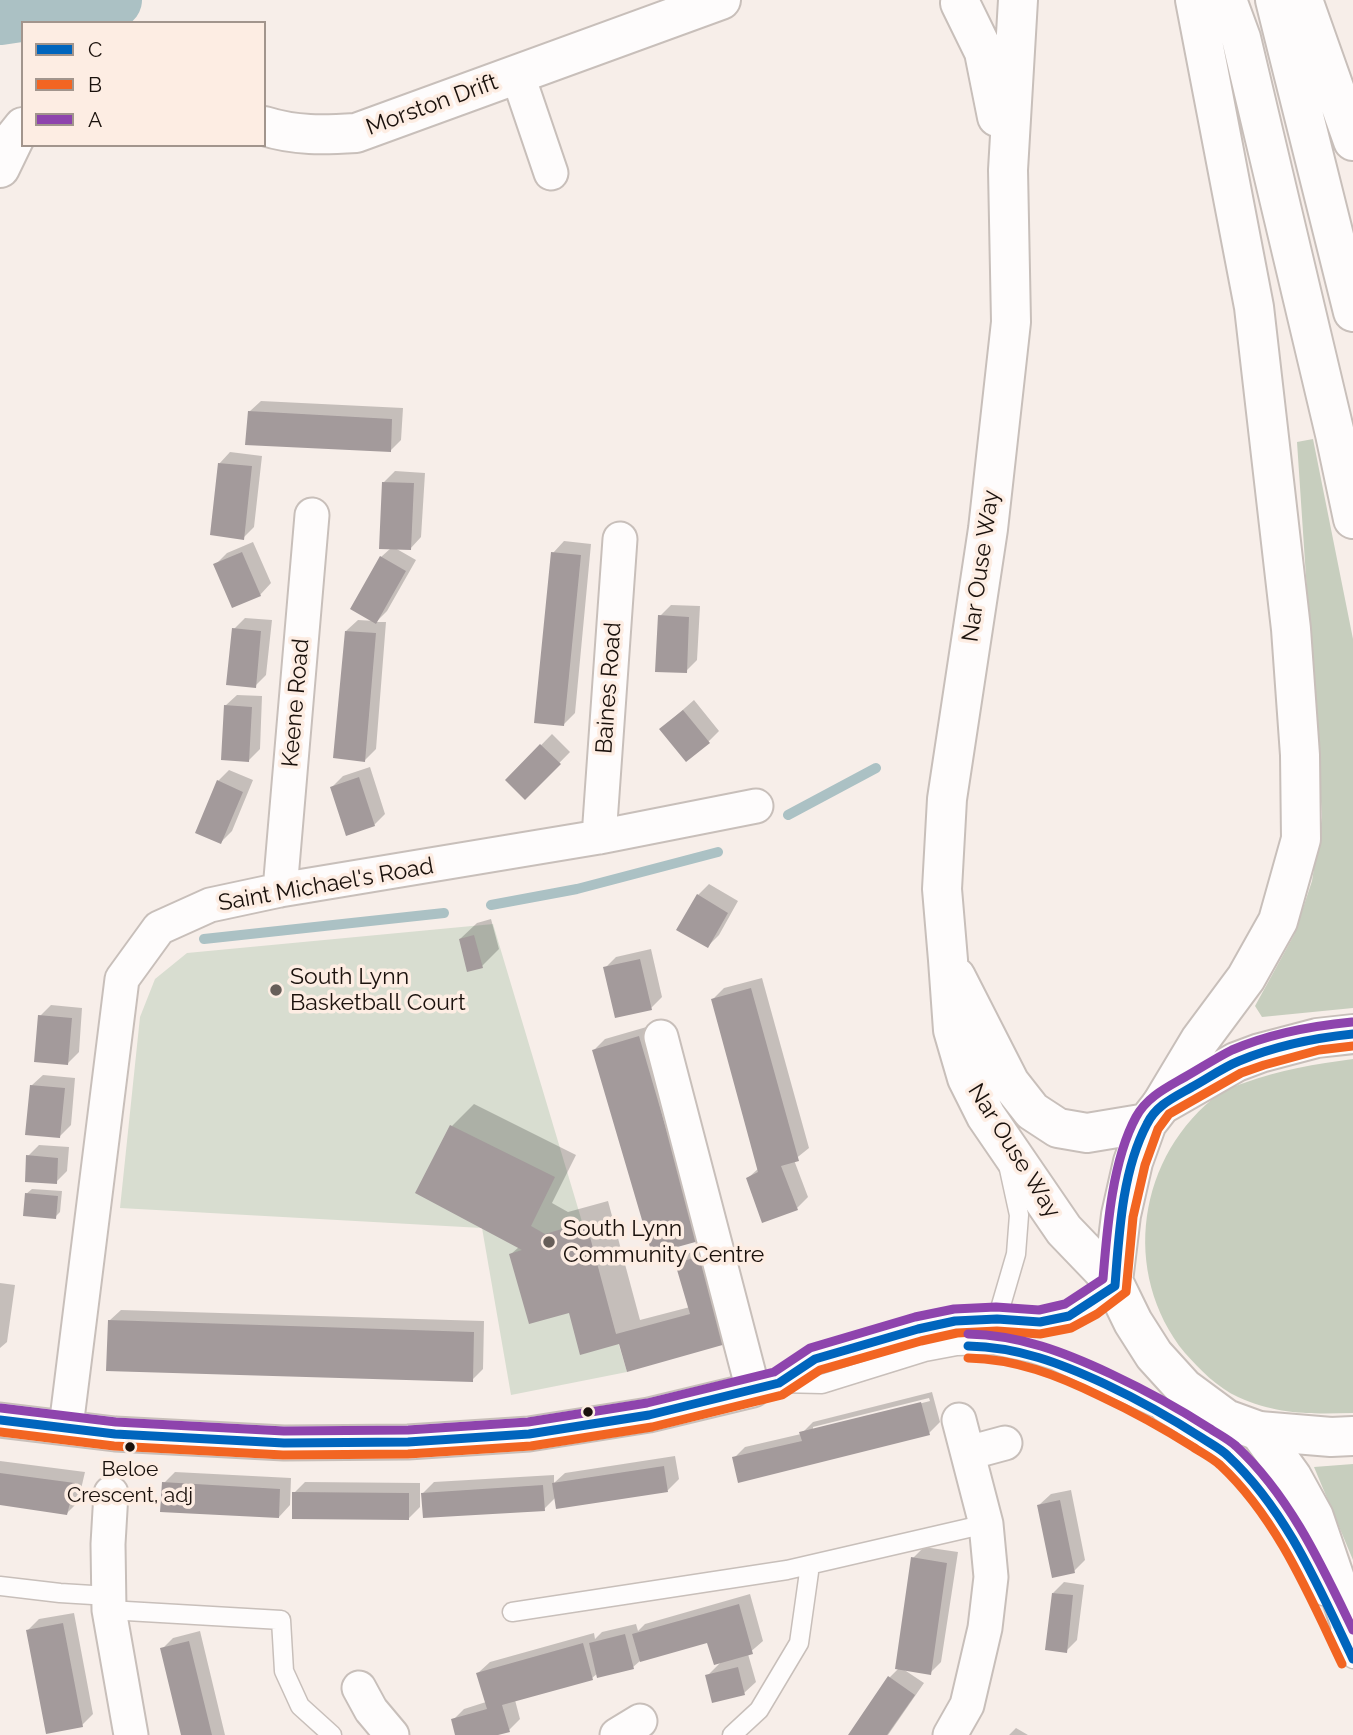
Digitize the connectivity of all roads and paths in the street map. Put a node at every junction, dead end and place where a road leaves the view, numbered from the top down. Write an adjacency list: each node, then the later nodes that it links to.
1 (720, 0): 8 (main road, Morston Drift)
2 (1018, 0): 13 (main road, Nar Ouse Way)
3 (1195, 0): 25 (main road)
4 (1227, 0): 17 (main road)
5 (1275, 0): 15 (main road)
6 (1303, 0): 11 (main road)
7 (968, 1): 13 (main road, Nar Ouse Way)
8 (517, 73): 9 (main road, Morston Drift); 14 (street, Morston Drift)
9 (266, 127)
10 (21, 130): 12 (main road)
11 (1353, 141)
12 (0, 168)
13 (1008, 170): 22 (main road, Nar Ouse Way)
14 (551, 173)
15 (1353, 312)
16 (312, 515): 21 (street, Keene Road)
17 (1353, 519)
18 (620, 539): 20 (street, Baines Road)
19 (756, 806): 20 (street, Saint Michael's Road)
20 (598, 837): 21 (street, Saint Michael's Road)
21 (281, 890): 34 (street, Saint Michael's Road)
22 (948, 960): 25 (main road, Nar Ouse Way); 26 (main road, Nar Ouse Way)
23 (1335, 1036): 25 (main road)
24 (661, 1037): 29 (street)
25 (1154, 1114): 27 (main road)
26 (1002, 1140): 27 (main road, Nar Ouse Way); 28 (lane)
27 (1114, 1283): 28 (lane); 33 (main road, Nar Ouse Way)
28 (997, 1319): 29 (lane)
29 (766, 1387): 30 (lane); 34 (street)
30 (1154, 1407): 33 (lane); 45 (lane)
31 (0, 1419): 34 (street)
32 (959, 1420): 37 (street)
33 (1243, 1425): 35 (main road); 44 (main road)
34 (66, 1427)
35 (1353, 1436)
36 (1005, 1443): 37 (street)
37 (968, 1453): 39 (street)
38 (111, 1493): 42 (street)
39 (986, 1524): 40 (lane); 51 (street)
40 (810, 1565): 43 (lane); 50 (lane)
41 (0, 1586): 42 (lane)
42 (109, 1603): 47 (street); 48 (lane)
43 (512, 1612)
44 (1353, 1632)
45 (1353, 1659)
46 (359, 1688): 49 (street)
47 (131, 1735)
48 (332, 1735)
49 (392, 1735)
50 (732, 1735)
51 (950, 1735)

